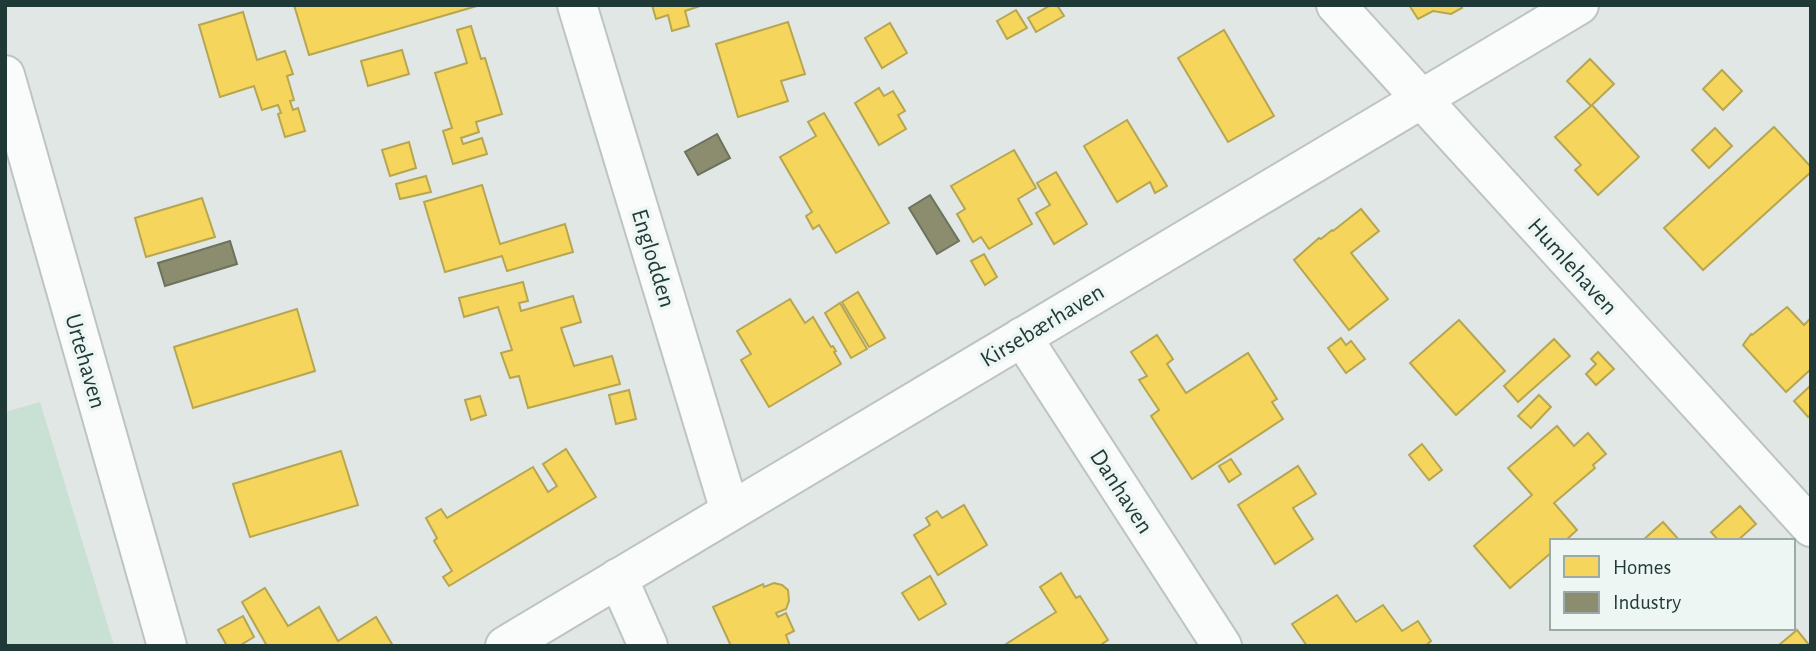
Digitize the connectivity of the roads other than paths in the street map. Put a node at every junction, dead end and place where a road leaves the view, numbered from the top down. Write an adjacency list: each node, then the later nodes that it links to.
1 (577, 5): 7 (street, Englodden)
2 (1336, 5): 5 (street, Humlehaven)
3 (1579, 5): 5 (street, Kirsebærhaven)
4 (5, 75): 10 (street, Urtehaven)
5 (1421, 99): 6 (street, Kirsebærhaven); 8 (street, Humlehaven)
6 (1022, 337): 7 (street, Kirsebærhaven); 13 (street, Danhaven)
7 (730, 511): 9 (street, Kirsebærhaven)
8 (1811, 527)
9 (618, 578): 11 (street, Kirsebærhaven); 12 (street)
10 (167, 646)
11 (505, 646)
12 (648, 646)
13 (1222, 646)

